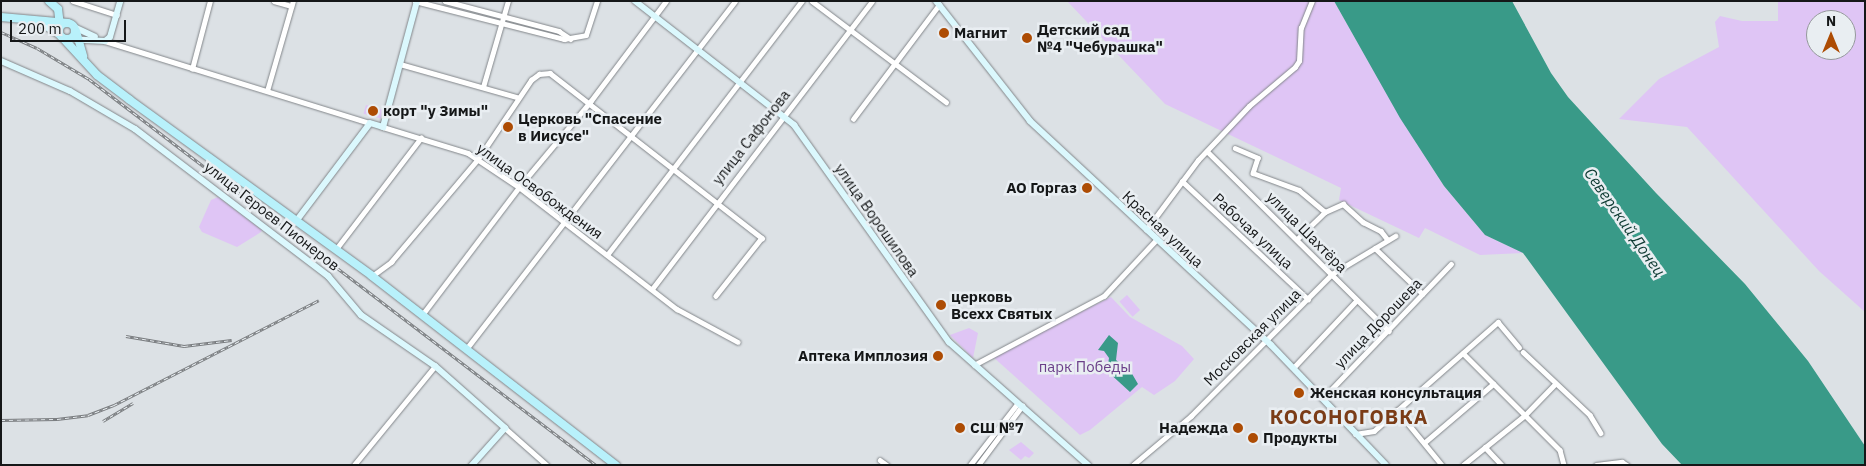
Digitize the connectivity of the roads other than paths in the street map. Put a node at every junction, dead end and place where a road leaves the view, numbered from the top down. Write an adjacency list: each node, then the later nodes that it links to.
1 (50, 1): 25 (main road)
2 (73, 1): 19 (street)
3 (120, 1): 19 (street)
4 (210, 1): 36 (street)
5 (274, 1): 18 (street)
6 (416, 1): 24 (street); 33 (street)
7 (445, 1): 20 (street)
8 (508, 1): 20 (street)
9 (597, 1): 28 (street)
10 (635, 1): 21 (street, улица Ворошилова)
11 (666, 1): 21 (street)
12 (735, 1): 31 (street)
13 (802, 1): 37 (street)
14 (812, 1): 26 (street)
15 (872, 1): 26 (street, улица Сафонова)
16 (1312, 1): 50 (street)
17 (938, 3): 34 (street); 59 (street, Красная улица)
18 (292, 4): 39 (street)
19 (117, 15): 30 (street)
20 (504, 16): 24 (street); 28 (street)
21 (655, 16): 31 (street, улица Ворошилова); 41 (street)
22 (1, 17): 23 (main road, улица Героев Пионеров)
23 (32, 20): 25 (main road, улица Героев Пионеров); 27 (street, улица Героев Пионеров)
24 (502, 23): 28 (street); 38 (street)
25 (68, 26): 27 (main road); 27 (main road); 29 (main road, улица Героев Пионеров); 30 (street)
26 (851, 29): 34 (street); 43 (street, улица Сафонова)
27 (64, 38): 29 (street); 35 (main road, улица Героев Пионеров)
28 (571, 39)
29 (77, 40): 30 (street); 35 (main road, улица Героев Пионеров)
30 (105, 41): 36 (street, улица Освобождения)
31 (698, 48): 37 (street, улица Ворошилова); 47 (street)
32 (1, 61): 81 (street, улица Героев Пионеров)
33 (400, 64): 38 (street); 46 (street)
34 (896, 65): 42 (street); 44 (street)
35 (90, 68): 57 (main road, улица Героев Пионеров)
36 (192, 69): 39 (street, улица Освобождения)
37 (740, 82): 43 (street, улица Ворошилова); 52 (street)
38 (483, 87): 40 (street)
39 (267, 91): 45 (street, улица Освобождения)
40 (517, 97): 41 (street); 51 (street)
41 (590, 102): 47 (street); 54 (street)
42 (946, 102)
43 (783, 115): 55 (street, улица Сафонова); 82 (street, улица Ворошилова)
44 (853, 119)
45 (370, 123): 46 (street, улица Освобождения); 57 (street)
46 (383, 127): 48 (street, улица Освобождения)
47 (631, 135): 52 (street); 58 (street)
48 (421, 138): 51 (street, улица Освобождения); 65 (street)
49 (1235, 148): 56 (street)
50 (1207, 151): 53 (street); 62 (street, улица Шахтёра)
51 (478, 159): 54 (street, улица Освобождения); 69 (street)
52 (673, 168): 55 (street); 66 (street)
53 (1182, 181): 59 (street); 73 (street, Рабочая улица)
54 (519, 187): 58 (street, улица Освобождения); 75 (street)
55 (717, 202): 70 (street, улица Сафонова); 72 (street)
56 (1325, 212): 62 (street); 63 (street)
57 (297, 220): 65 (main road, улица Героев Пионеров)
58 (564, 223): 66 (street, улица Освобождения); 79 (street)
59 (1146, 230): 61 (street, Красная улица)
60 (1395, 236): 63 (street, Московская улица)
61 (1156, 240): 77 (street, Красная улица); 82 (street)
62 (1297, 240): 68 (street, улица Шахтёра)
63 (1388, 240): 64 (street, Московская улица)
64 (1375, 248): 68 (street, Московская улица); 71 (street)
65 (336, 249): 69 (main road, улица Героев Пионеров)
66 (607, 255): 70 (street, улица Освобождения)
67 (1451, 264): 71 (street, улица Дорошева)
68 (1332, 274): 73 (street, Московская улица); 74 (street, улица Шахтёра)
69 (372, 276): 75 (main road, улица Героев Пионеров)
70 (652, 289): 78 (street, улица Освобождения)
71 (1424, 294): 76 (street, улица Дорошева)
72 (716, 296)
73 (1308, 299): 77 (street, Московская улица)
74 (1356, 300): 76 (street, улица Шахтёра); 83 (street)
75 (422, 315): 79 (main road, улица Героев Пионеров)
76 (1389, 331): 86 (street, улица Дорошева)
77 (1266, 340): 83 (street, Красная улица); 106 (street, Московская улица)
78 (738, 342)
79 (467, 348): 101 (main road, улица Героев Пионеров)
80 (1463, 354): 84 (street); 85 (street); 88 (street)
81 (435, 366): 90 (street, улица Героев Пионеров); 98 (street)
82 (974, 366): 87 (street, улица Ворошилова)
83 (1294, 367): 86 (street, Красная улица)
84 (1493, 384): 89 (street); 93 (street)
85 (1554, 385): 89 (street); 91 (street)
86 (1323, 398): 92 (street, Красная улица)
87 (1020, 404): 103 (street); 104 (street); 105 (street, улица Ворошилова)
88 (1397, 410): 92 (street); 93 (street)
89 (1524, 416): 94 (street); 111 (street)
90 (505, 428): 99 (street); 100 (street, улица Героев Пионеров)
91 (1601, 433)
92 (1355, 434): 107 (street, Красная улица)
93 (1424, 443): 108 (street)
94 (1485, 447): 109 (street); 110 (street)
95 (880, 460): 102 (street)
96 (1606, 464): 97 (street); 112 (street)
97 (1625, 464)
98 (354, 465)
99 (472, 465)
100 (547, 465)
101 (616, 465)
102 (887, 465)
103 (970, 465)
104 (978, 465)
105 (1088, 465)
106 (1133, 465)
107 (1386, 465)
108 (1442, 465)
109 (1463, 465)
110 (1502, 465)
111 (1564, 465)
112 (1596, 465)

